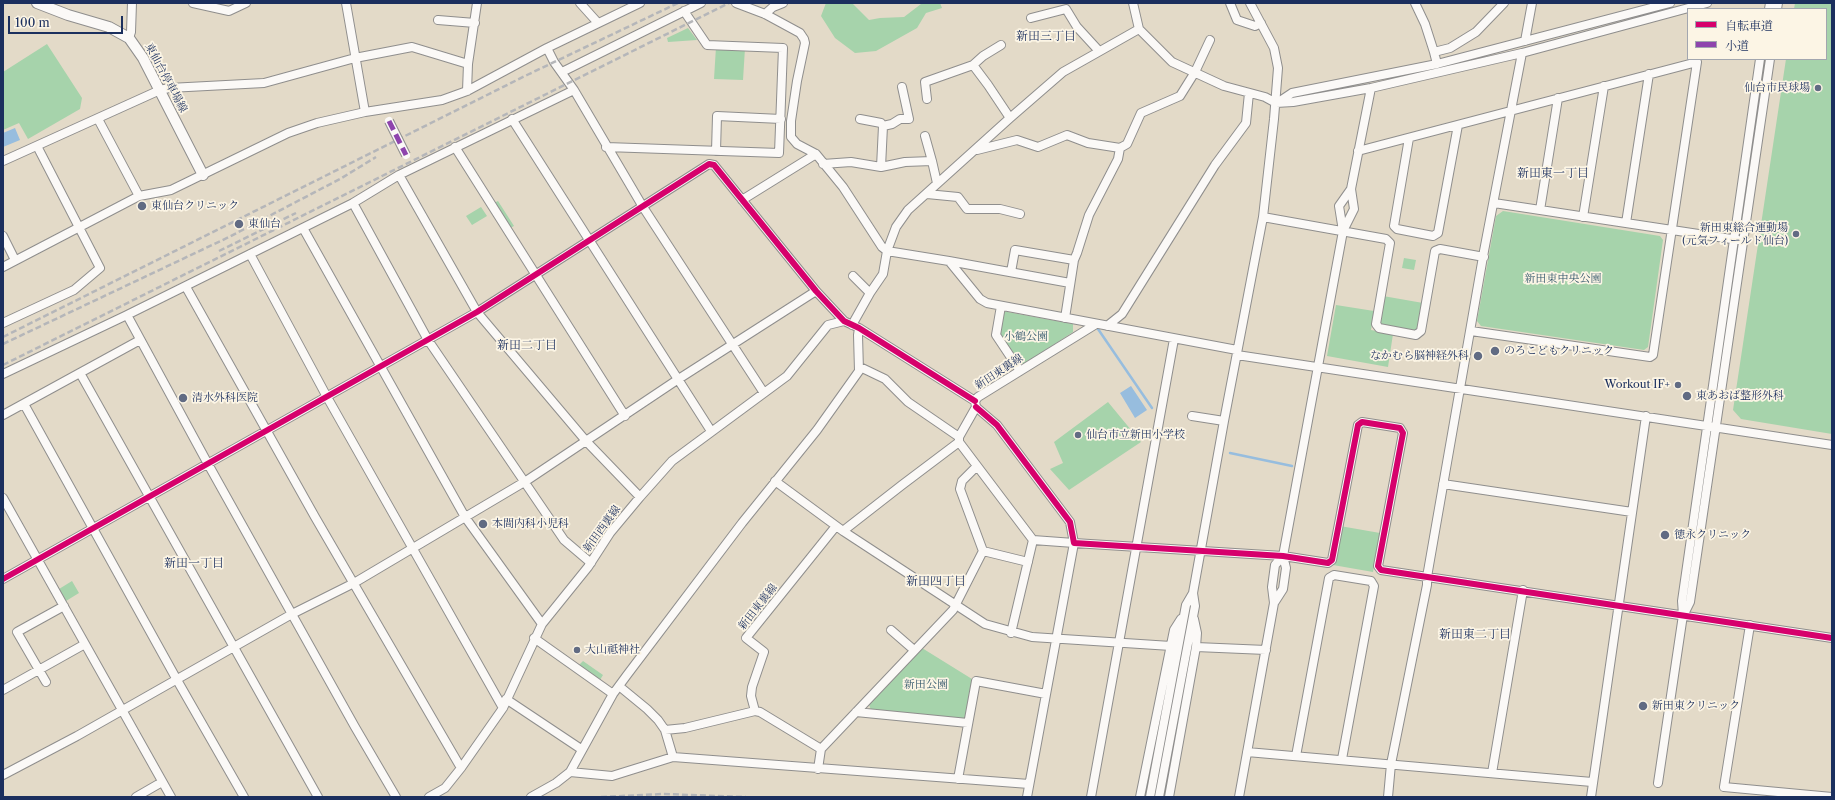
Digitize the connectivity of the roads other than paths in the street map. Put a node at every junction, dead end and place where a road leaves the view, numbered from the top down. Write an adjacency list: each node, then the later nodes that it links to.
1 (37, 3): 31 (main road, 東仙台停車場線)
2 (132, 3): 31 (street)
3 (193, 3): 4 (street)
4 (246, 3)
5 (346, 3): 39 (street)
6 (477, 3): 27 (street)
7 (580, 3): 28 (street)
8 (640, 3): 28 (street)
9 (701, 3): 23 (street)
10 (736, 3): 24 (street)
11 (783, 3): 24 (street)
12 (1133, 3): 30 (street)
13 (1230, 3): 29 (street)
14 (1250, 3): 29 (street)
15 (1415, 3): 37 (street)
16 (1504, 3): 37 (street)
17 (1532, 3): 33 (street)
18 (1670, 3): 33 (street)
19 (1707, 3): 22 (street)
20 (1065, 6): 25 (street); 36 (street)
21 (1687, 8): 38 (street)
22 (1688, 8)
23 (684, 11): 45 (street); 62 (street)
24 (765, 14): 77 (street)
25 (1030, 18)
26 (438, 20): 27 (street)
27 (475, 23): 42 (street)
28 (598, 23): 35 (street)
29 (1261, 23): 57 (street)
30 (1139, 29): 36 (street); 46 (street)
31 (129, 38): 51 (main road, 東仙台停車場線)
32 (1210, 40): 46 (street)
33 (1525, 42): 43 (street)
34 (1001, 45): 44 (street)
35 (547, 48): 45 (street); 53 (street)
36 (1099, 51): 60 (street)
37 (1434, 52): 43 (street)
38 (1522, 53): 50 (street); 58 (street)
39 (356, 58): 42 (street); 51 (street); 59 (street)
40 (1760, 60): 103 (street)
41 (1770, 60): 103 (street)
42 (468, 64): 53 (street)
43 (1437, 64): 57 (street)
44 (973, 65): 56 (street); 60 (street)
45 (562, 72): 52 (street)
46 (1195, 72): 54 (street); 73 (street)
47 (1649, 74): 48 (street); 97 (street); 100 (street)
48 (1604, 86): 55 (street); 96 (street)
49 (902, 87): 67 (street)
50 (1371, 88): 57 (street); 76 (street)
51 (160, 90): 61 (street); 83 (main road, 東仙台停車場線)
52 (574, 90): 64 (street); 71 (street)
53 (467, 91): 59 (street)
54 (1249, 93): 57 (street); 127 (street)
55 (1558, 98): 58 (street); 93 (street)
56 (927, 99)
57 (1276, 103): 95 (street)
58 (1511, 111): 66 (street); 91 (street)
59 (365, 112): 83 (street)
60 (1010, 118): 75 (street)
61 (98, 119): 70 (street); 88 (street)
62 (781, 119): 74 (street); 74 (street)
63 (860, 119): 67 (street)
64 (512, 120): 72 (street); 104 (street)
65 (389, 121): 78 (street, bridge)
66 (1458, 125): 69 (street); 69 (street)
67 (883, 126): 82 (street)
68 (925, 136): 80 (street)
69 (1409, 138): 76 (street)
70 (36, 146): 79 (street); 98 (street)
71 (606, 146): 74 (street); 92 (street)
72 (455, 147): 84 (street); 113 (street)
73 (1120, 148): 75 (street); 109 (street)
74 (716, 150)
75 (976, 150): 85 (street)
76 (1358, 151): 86 (street)
77 (816, 154): 81 (street); 89 (street)
78 (406, 155)
79 (3, 160)
80 (932, 161): 82 (street); 85 (street)
81 (823, 164): 82 (street); 105 (street)
82 (881, 166)
83 (203, 175): 88 (street)
84 (399, 175): 90 (street); 120 (street)
85 (938, 183): 87 (street)
86 (1351, 189): 101 (street); 101 (street)
87 (927, 194): 94 (street); 105 (street)
88 (139, 196): 98 (street)
89 (742, 200): 92 (street); 117 (street)
90 (353, 203): 99 (street); 131 (street)
91 (1494, 203): 93 (street); 107 (street)
92 (643, 207): 104 (street); 132 (street)
93 (1540, 210): 96 (street)
94 (1020, 214)
95 (1263, 217): 101 (street); 133 (street)
96 (1583, 217): 97 (street)
97 (1626, 223): 100 (street)
98 (79, 227): 108 (street); 124 (street)
99 (302, 228): 106 (street); 134 (street)
100 (1671, 230): 103 (street); 128 (street)
101 (1343, 231): 107 (street); 136 (street)
102 (3, 236): 108 (street)
103 (1738, 240): 151 (street)
104 (588, 241): 113 (street); 140 (street)
105 (887, 251): 110 (street); 118 (street)
106 (250, 254): 116 (street); 143 (street)
107 (1484, 257): 128 (street)
108 (15, 260): 111 (street)
109 (1074, 260): 112 (street); 115 (street)
110 (949, 261): 112 (street); 119 (street)
111 (3, 266)
112 (1011, 272): 115 (street)
113 (535, 276): 120 (street); 147 (street)
114 (853, 276): 118 (street)
115 (1070, 283): 122 (street)
116 (186, 287): 121 (street); 152 (street)
117 (816, 291): 123 (street); 132 (street)
118 (870, 293): 126 (street)
119 (1001, 306): 122 (street); 137 (street)
120 (477, 312): 131 (street); 155 (street)
121 (128, 316): 130 (street); 139 (street)
122 (1065, 318): 125 (street)
123 (844, 321): 126 (street); 142 (street, 新田西裏線)
124 (3, 323)
125 (1096, 324): 127 (street); 137 (street, 新田東裏線)
126 (856, 326): 135 (street); 145 (street)
127 (1107, 326): 129 (street)
128 (1471, 330): 141 (street)
129 (1174, 339): 133 (street); 172 (street)
130 (140, 340): 138 (street); 157 (street)
131 (428, 340): 134 (street); 159 (street)
132 (733, 344): 140 (street); 142 (street)
133 (1237, 353): 136 (street); 150 (street)
134 (380, 367): 143 (street); 166 (street)
135 (860, 367): 154 (street); 160 (street)
136 (1318, 367): 141 (street); 176 (street)
137 (1020, 371): 145 (street, 新田東裏線)
138 (80, 373): 144 (street); 162 (street)
139 (3, 374)
140 (677, 380): 147 (street); 153 (street)
141 (1461, 389): 149 (street); 161 (street)
142 (764, 393): 153 (street, 新田西裏線)
143 (327, 397): 152 (street); 173 (street)
144 (24, 404): 146 (street); 168 (street)
145 (976, 404): 154 (street, 新田東裏線); 171 (street)
146 (3, 415)
147 (625, 416): 155 (street)
148 (1192, 416): 150 (street)
149 (1646, 416): 151 (street); 165 (street)
150 (1224, 422): 174 (street)
151 (1712, 426): 156 (street); 191 (street)
152 (268, 430): 157 (street); 182 (street)
153 (711, 431): 164 (street, 新田西裏線)
154 (959, 440): 158 (street); 169 (street, 新田東裏線)
155 (586, 441): 159 (street); 164 (street)
156 (1832, 445)
157 (208, 464): 162 (street); 189 (street)
158 (978, 466): 170 (street); 175 (street)
159 (526, 481): 166 (street); 179 (street)
160 (775, 481): 167 (street); 209 (street)
161 (1444, 484): 165 (street); 180 (street)
162 (149, 497): 168 (street); 203 (street)
163 (3, 498): 177 (street)
164 (640, 498): 179 (street, 新田西裏線)
165 (1632, 512): 186 (street)
166 (465, 517): 173 (street); 192 (street)
167 (836, 526): 169 (street); 216 (street, 新田東裏線)
168 (92, 529): 177 (street); 207 (street)
169 (844, 531): 185 (street)
170 (1033, 540): 171 (street); 178 (street)
171 (1074, 543): 172 (street); 198 (street)
172 (1136, 546): 174 (street); 199 (street)
173 (414, 548): 182 (street); 214 (street)
174 (1200, 550): 176 (street); 184 (street)
175 (983, 551): 178 (street); 185 (street)
176 (1283, 556): 180 (street); 205 (street)
177 (38, 560): 181 (street); 187 (street)
178 (1028, 562): 195 (street)
179 (591, 563): 192 (street, 新田西裏線)
180 (1427, 577): 183 (street); 227 (street)
181 (3, 579)
182 (354, 583): 189 (street); 228 (street)
183 (1523, 590): 186 (street); 231 (street)
184 (1193, 593): 188 (street); 190 (street)
185 (956, 604): 195 (street); 204 (street)
186 (1618, 605): 191 (street); 235 (street)
187 (64, 606): 200 (street); 206 (street)
188 (1184, 612): 201 (street); 220 (street)
189 (292, 614): 203 (street); 242 (street)
190 (1193, 614): 202 (street); 220 (street)
191 (1683, 615): 193 (street); 236 (street)
192 (542, 624): 196 (street, 新田西裏線)
193 (1750, 625): 197 (street); 254 (street)
194 (891, 630): 204 (street)
195 (1011, 633): 198 (street)
196 (534, 638): 211 (street); 213 (street, 新田西裏線)
197 (1832, 638)
198 (1056, 639): 199 (street); 212 (street)
199 (1118, 643): 201 (street); 246 (street)
200 (85, 644): 206 (street); 215 (street)
201 (1171, 646): 247 (street)
202 (1196, 646): 205 (street); 250 (street)
203 (233, 649): 207 (street); 241 (street)
204 (914, 650): 217 (street)
205 (1266, 650): 223 (street)
206 (39, 670): 208 (street); 210 (street)
207 (177, 680): 215 (street); 240 (street)
208 (46, 682)
209 (619, 686): 211 (street); 219 (street)
210 (3, 690)
211 (613, 694): 221 (street)
212 (1046, 694): 218 (street); 237 (street)
213 (506, 699): 214 (street, 新田西裏線); 221 (street)
214 (502, 708): 228 (street, 新田西裏線)
215 (122, 710): 232 (street); 234 (street)
216 (755, 711): 219 (street); 222 (street)
217 (856, 712): 218 (street); 222 (street)
218 (968, 723): 233 (street)
219 (664, 730): 225 (street)
220 (1166, 732): 248 (street); 249 (street)
221 (581, 749): 230 (street)
222 (821, 749): 229 (street)
223 (1247, 752): 224 (street); 251 (street)
224 (1296, 756): 226 (street); 226 (street)
225 (673, 757): 229 (street); 230 (street)
226 (1342, 759): 227 (street)
227 (1391, 764): 231 (street); 252 (street)
228 (461, 768): 243 (street, 新田西裏線)
229 (818, 769): 233 (street)
230 (570, 772): 244 (street)
231 (1492, 773): 235 (street)
232 (3, 775)
233 (958, 779): 237 (street)
234 (162, 782): 238 (street); 239 (street)
235 (1592, 782): 253 (street)
236 (1658, 783)
237 (1029, 784): 245 (street)
238 (136, 797)
239 (170, 797)
240 (244, 797)
241 (318, 797)
242 (396, 797)
243 (429, 797)
244 (531, 797)
245 (1027, 797)
246 (1091, 797)
247 (1140, 797)
248 (1150, 797)
249 (1159, 797)
250 (1169, 797)
251 (1238, 797)
252 (1388, 797)
253 (1591, 797)
254 (1832, 797)

